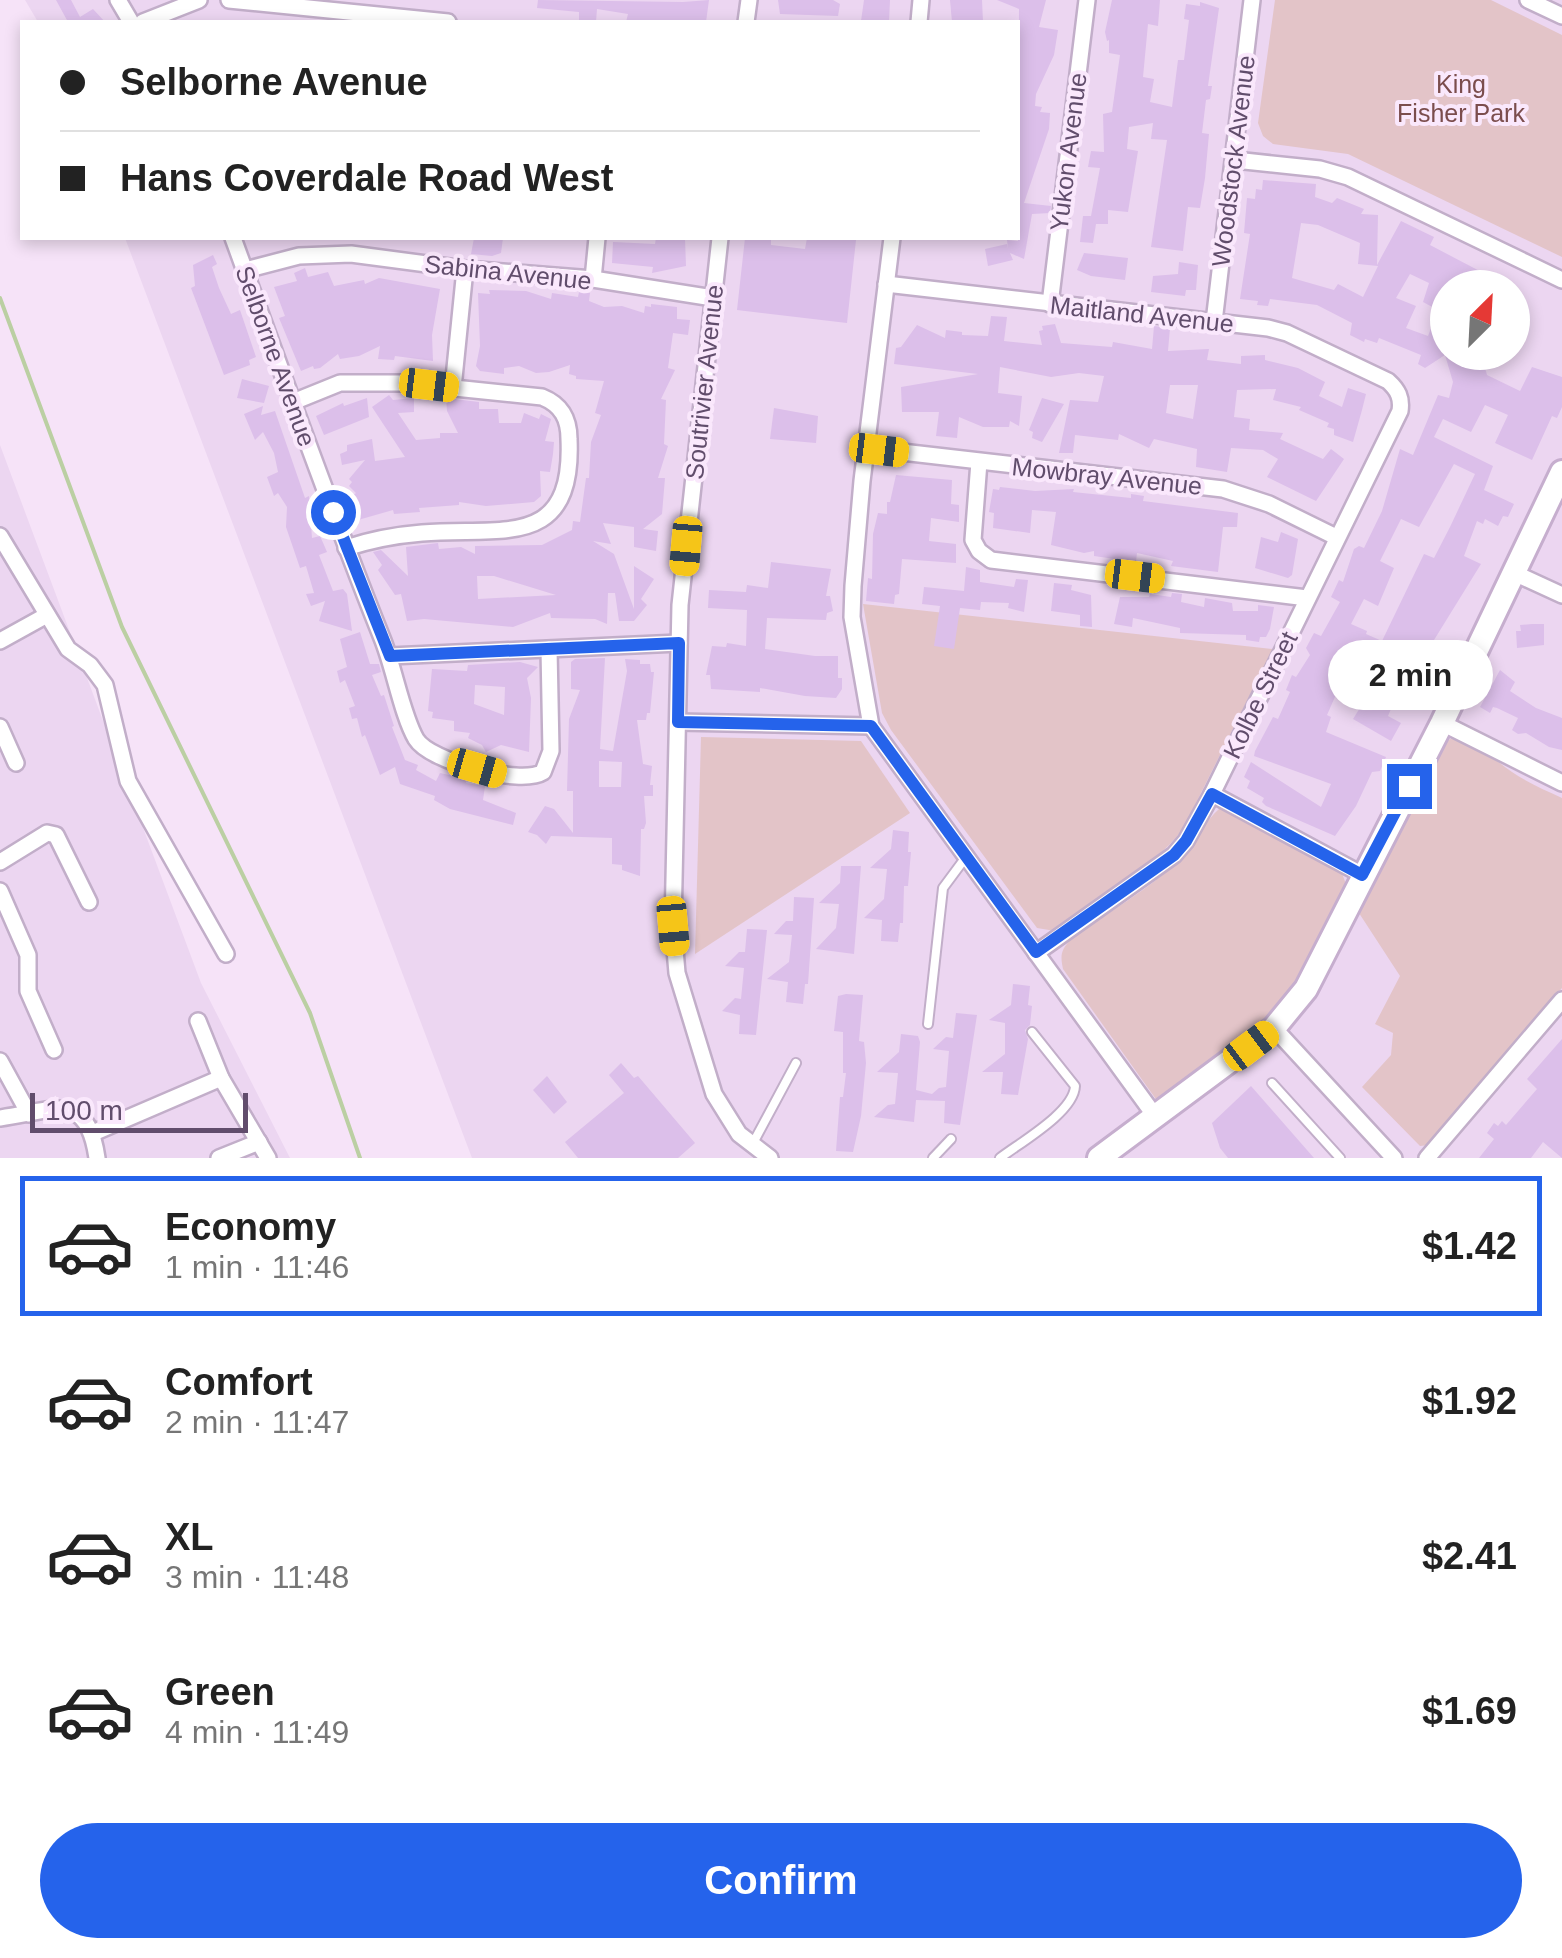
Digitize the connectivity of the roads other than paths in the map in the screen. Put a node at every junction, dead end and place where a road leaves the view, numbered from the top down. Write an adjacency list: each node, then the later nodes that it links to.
1 (198, 0): 9 (street)
2 (228, 0): 8 (street)
3 (417, 0): 8 (street)
4 (1086, 0): 22 (street, Yukon Avenue)
5 (1252, 0): 11 (street, Woodstock Avenue)
6 (1528, 0): 7 (street)
7 (1562, 16)
8 (415, 18): 10 (street)
9 (147, 20)
10 (432, 20)
11 (1235, 160): 19 (street); 23 (street, Woodstock Avenue)
12 (235, 240): 16 (street, Selborne Avenue)
13 (597, 240): 18 (street)
14 (720, 240): 21 (street, Soutrivier Avenue)
15 (892, 240): 20 (street)
16 (245, 270): 17 (street, Sabina Avenue); 26 (street, Selborne Avenue)
17 (465, 270): 18 (street, Sabina Avenue); 25 (street)
18 (593, 279): 21 (street, Sabina Avenue)
19 (1562, 280)
20 (886, 284): 22 (street, Maitland Avenue); 27 (street)
21 (713, 298): 38 (street, Soutrivier Avenue)
22 (1050, 304): 23 (street, Maitland Avenue)
23 (1214, 322): 24 (street, Maitland Avenue)
24 (1388, 381): 31 (street, Kolbe Street)
25 (452, 388): 26 (street); 32 (street)
26 (293, 402): 32 (street, Selborne Avenue)
27 (867, 448): 28 (street, Mowbray Avenue); 43 (street)
28 (978, 462): 31 (street, Mowbray Avenue); 35 (street)
29 (1562, 472): 33 (street)
30 (0, 536): 36 (street)
31 (1336, 537): 35 (street, Kolbe Street)
32 (346, 548): 40 (street, Selborne Avenue)
33 (1512, 572): 34 (street); 42 (street)
34 (1562, 595)
35 (1307, 598): 47 (street, Kolbe Street)
36 (47, 615): 37 (street); 54 (street)
37 (0, 641)
38 (679, 643): 39 (street); 41 (street, Soutrivier Avenue)
39 (550, 648): 40 (street); 40 (street, Selborne Avenue)
40 (390, 656)
41 (678, 722): 43 (street); 71 (street, Soutrivier Avenue)
42 (1442, 723): 46 (street); 50 (street)
43 (871, 726): 48 (street)
44 (0, 727): 45 (street)
45 (16, 763)
46 (1562, 784)
47 (1212, 794): 50 (street); 53 (street, Kolbe Street)
48 (966, 858): 53 (street); 57 (lane)
49 (0, 862): 52 (street)
50 (1362, 875): 58 (street)
51 (0, 892): 60 (street)
52 (90, 902)
53 (1036, 952): 66 (street)
54 (226, 954)
55 (1562, 1000): 81 (street)
56 (198, 1021): 63 (street)
57 (928, 1024)
58 (1274, 1028): 66 (street); 80 (street)
59 (1032, 1032): 77 (lane)
60 (54, 1050)
61 (0, 1061): 65 (street)
62 (796, 1064): 71 (lane)
63 (222, 1078): 68 (street); 70 (street)
64 (1272, 1083): 79 (lane)
65 (30, 1114): 67 (street); 68 (street)
66 (1155, 1116): 78 (street)
67 (0, 1118)
68 (93, 1133): 72 (street)
69 (952, 1139): 76 (lane)
70 (258, 1142): 73 (street); 74 (street)
71 (752, 1145): 75 (street, Soutrivier Avenue)
72 (97, 1158)
73 (219, 1158)
74 (268, 1158)
75 (770, 1158)
76 (933, 1158)
77 (1000, 1158)
78 (1100, 1158)
79 (1340, 1158)
80 (1394, 1158)
81 (1427, 1158)

